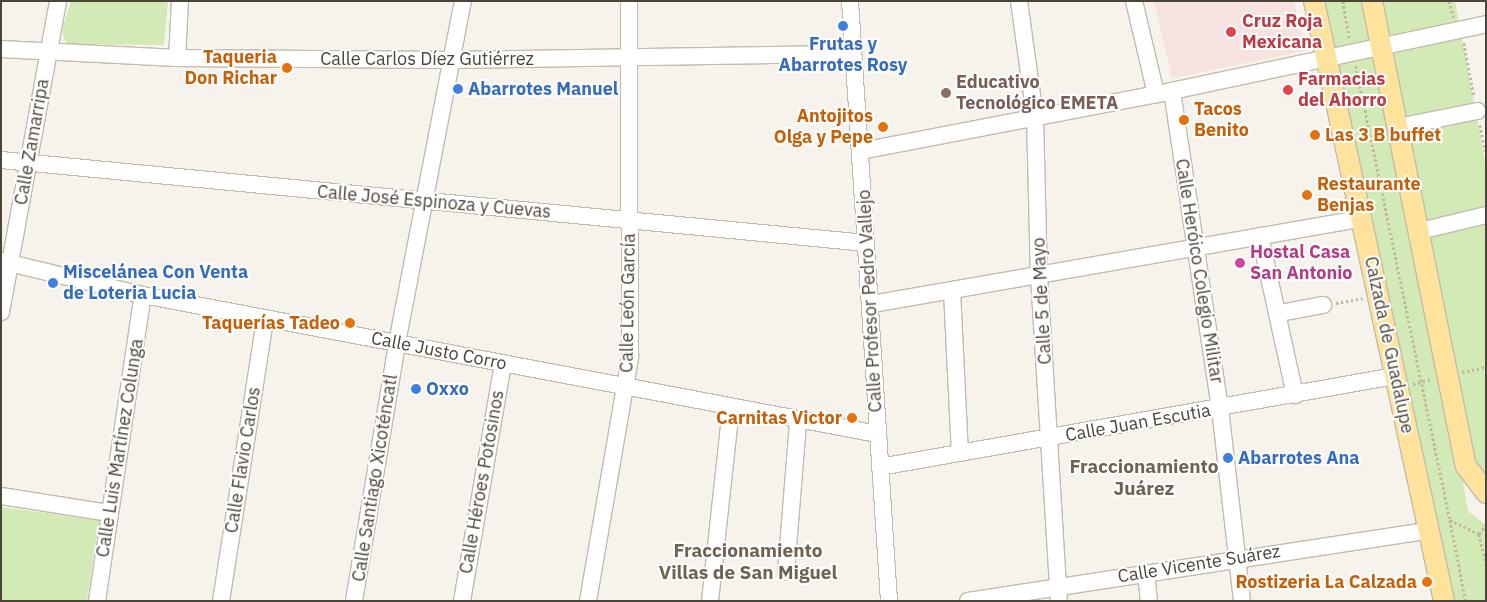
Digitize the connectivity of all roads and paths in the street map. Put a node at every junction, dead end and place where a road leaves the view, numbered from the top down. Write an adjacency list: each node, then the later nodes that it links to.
1 (58, 1): 15 (street, Calle Zamarripa)
2 (180, 1): 19 (street)
3 (464, 1): 20 (street, Calle Santiago Xicoténcatl)
4 (629, 1): 21 (street, Calle León García)
5 (850, 1): 16 (street, Calle Profesor Pedro Vallejo)
6 (1019, 1): 25 (street, Calle 5 de Mayo)
7 (1134, 1): 23 (street)
8 (1314, 1): 18 (main road, Calzada de Guadalupe)
9 (1343, 1): 17 (path, Calzada de Guadalupe)
10 (1372, 1): 13 (main road)
11 (1486, 24): 12 (street)
12 (1462, 30): 13 (street); 24 (path)
13 (1380, 47): 17 (street); 26 (main road)
14 (1, 49): 15 (street, Calle Carlos Díez Gutiérrez)
15 (48, 51): 19 (street, Calle Carlos Díez Gutiérrez); 30 (street, Calle Zamarripa)
16 (853, 54): 21 (street, Calle Carlos Díez Gutiérrez); 27 (street, Calle Profesor Pedro Vallejo)
17 (1353, 54): 18 (street); 64 (path, Calzada de Guadalupe)
18 (1326, 57): 22 (street); 34 (main road, Calzada de Guadalupe)
19 (178, 58): 20 (street, Calle Carlos Díez Gutiérrez)
20 (454, 60): 21 (street, Calle Carlos Díez Gutiérrez); 31 (street, Calle Santiago Xicoténcatl)
21 (630, 60): 33 (street, Calle León García)
22 (1172, 91): 23 (street); 38 (street, Calle Heróico Colegio Militar)
23 (1156, 94): 25 (street)
24 (1477, 112): 26 (street); 28 (path)
25 (1035, 116): 27 (street); 40 (street, Calle 5 de Mayo)
26 (1398, 127): 35 (main road)
27 (861, 151): 37 (street, Calle Profesor Pedro Vallejo)
28 (1486, 154)
29 (1, 160): 30 (street, Calle José Espinoza y Cuevas)
30 (29, 163): 31 (street, Calle José Espinoza y Cuevas); 39 (street, Calle Zamarripa)
31 (424, 202): 33 (street, Calle José Espinoza y Cuevas); 49 (street, Calle Santiago Xicoténcatl)
32 (1486, 215): 35 (street)
33 (630, 219): 37 (street, Calle José Espinoza y Cuevas); 52 (street, Calle León García)
34 (1360, 219): 36 (street); 43 (main road, Calzada de Guadalupe)
35 (1420, 231): 61 (main road)
36 (1260, 236): 38 (street); 47 (street)
37 (866, 243): 44 (street, Calle Profesor Pedro Vallejo)
38 (1195, 248): 40 (street); 55 (street, Calle Heróico Colegio Militar)
39 (5, 262): 42 (street, Calle Justo Corro); 46 (street, Calle Zamarripa)
40 (1039, 276): 41 (street); 58 (street, Calle 5 de Mayo)
41 (952, 291): 44 (street); 59 (street)
42 (143, 295): 48 (street, Calle Justo Corro); 63 (street, Calle Luis Martínez Colunga)
43 (1378, 295): 45 (path); 51 (main road, Calzada de Guadalupe)
44 (872, 304): 57 (street, Calle Profesor Pedro Vallejo)
45 (1323, 305): 47 (street)
46 (1, 312)
47 (1280, 313): 53 (street)
48 (265, 319): 49 (street, Calle Justo Corro); 74 (street, Calle Flavio Carlos)
49 (397, 343): 50 (street, Calle Justo Corro); 75 (street, Calle Santiago Xicoténcatl)
50 (503, 364): 52 (street, Calle Justo Corro); 76 (street, Calle Héroes Potosinos)
51 (1395, 376): 53 (street, Calle Juan Escutia); 66 (main road, Calzada de Guadalupe)
52 (627, 383): 54 (street, Calle Justo Corro); 77 (street, Calle León García)
53 (1295, 395): 55 (street, Calle Juan Escutia)
54 (731, 407): 56 (street, Calle Justo Corro); 78 (street)
55 (1220, 408): 58 (street, Calle Juan Escutia); 68 (street, Calle Heróico Colegio Militar)
56 (798, 422): 57 (street, Calle Justo Corro); 70 (street)
57 (878, 434): 60 (street, Calle Profesor Pedro Vallejo)
58 (1050, 439): 59 (street, Calle Juan Escutia); 72 (street, Calle 5 de Mayo)
59 (960, 453): 60 (street, Calle Juan Escutia)
60 (880, 467): 79 (street, Calle Profesor Pedro Vallejo)
61 (1486, 493)
62 (1, 496): 63 (street)
63 (109, 513): 73 (street, Calle Luis Martínez Colunga)
64 (1450, 520): 67 (path); 84 (path, Calzada de Guadalupe)
65 (1486, 525): 67 (path)
66 (1430, 530): 68 (street, Calle Vicente Suárez); 83 (main road, Calzada de Guadalupe)
67 (1479, 534): 69 (path)
68 (1235, 558): 71 (street, Calle Vicente Suárez); 82 (street, Calle Heróico Colegio Militar)
69 (1486, 563)
70 (786, 572)
71 (1146, 573): 72 (street, Calle Vicente Suárez); 81 (street)
72 (1059, 594): 80 (street, Calle Vicente Suárez)
73 (97, 601)
74 (221, 601)
75 (354, 601)
76 (462, 601)
77 (588, 601)
78 (710, 601)
79 (889, 601)
80 (968, 601)
81 (1149, 601)
82 (1242, 601)
83 (1444, 601)
84 (1466, 601)

